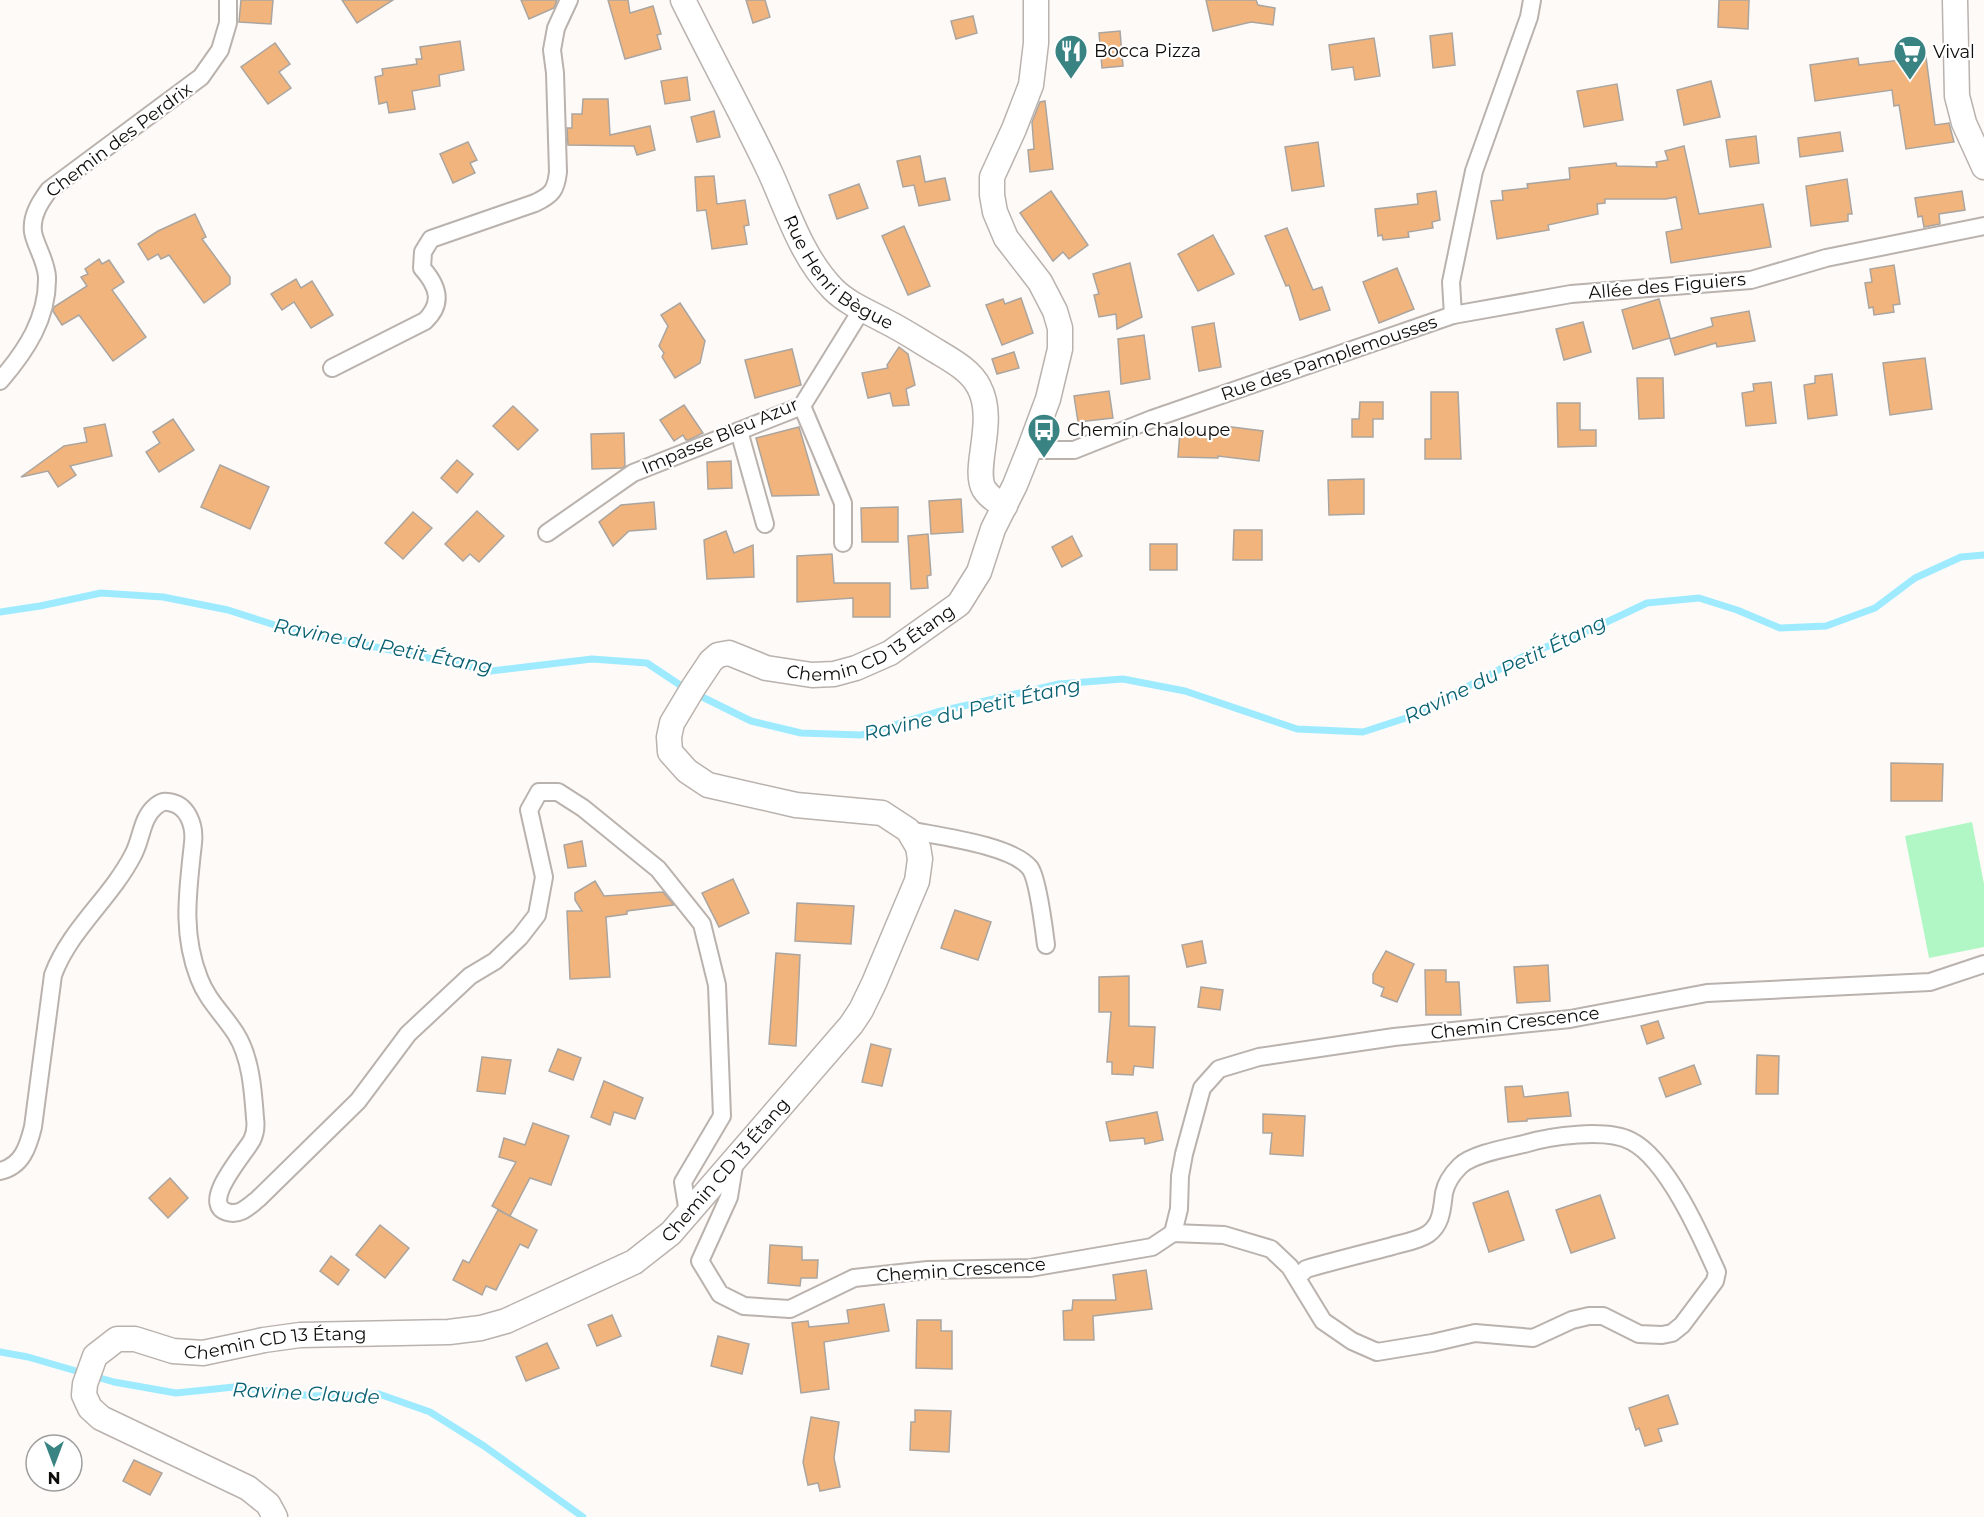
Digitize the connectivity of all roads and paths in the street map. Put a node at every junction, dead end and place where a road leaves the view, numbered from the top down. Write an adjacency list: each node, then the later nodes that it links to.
1 (228, 0): 12 (street, Chemin des Perdrix)
2 (569, 0): 11 (street)
3 (682, 0): 9 (main road, Rue Henri Bègue)
4 (1036, 0): 15 (main road, Chemin CD 13 Étang)
5 (1532, 0): 10 (street, Rue des Pamplemousses)
6 (1955, 0): 7 (main road)
7 (1984, 166)
8 (1984, 226): 10 (street, Allée des Figuiers)
9 (862, 309): 13 (street, Impasse Bleu Azur); 16 (main road, Rue Henri Bègue)
10 (1453, 315): 15 (street, Rue des Pamplemousses)
11 (332, 368)
12 (0, 381)
13 (802, 406): 14 (street, Impasse Bleu Azur); 19 (street)
14 (739, 431): 17 (street); 18 (street, Impasse Bleu Azur)
15 (1029, 450): 16 (main road, Chemin CD 13 Étang)
16 (1005, 506): 20 (main road, Chemin CD 13 Étang)
17 (765, 524)
18 (547, 532)
19 (843, 543)
20 (909, 830): 21 (street); 23 (main road, Chemin CD 13 Étang)
21 (1046, 945)
22 (1984, 964): 26 (street, Chemin Crescence)
23 (735, 1160): 25 (main road, Chemin CD 13 Étang); 26 (street, Chemin Crescence)
24 (0, 1171): 25 (street)
25 (688, 1213): 28 (main road, Chemin CD 13 Étang)
26 (1173, 1233): 27 (street)
27 (1298, 1278): 27 (street)
28 (275, 1517)

